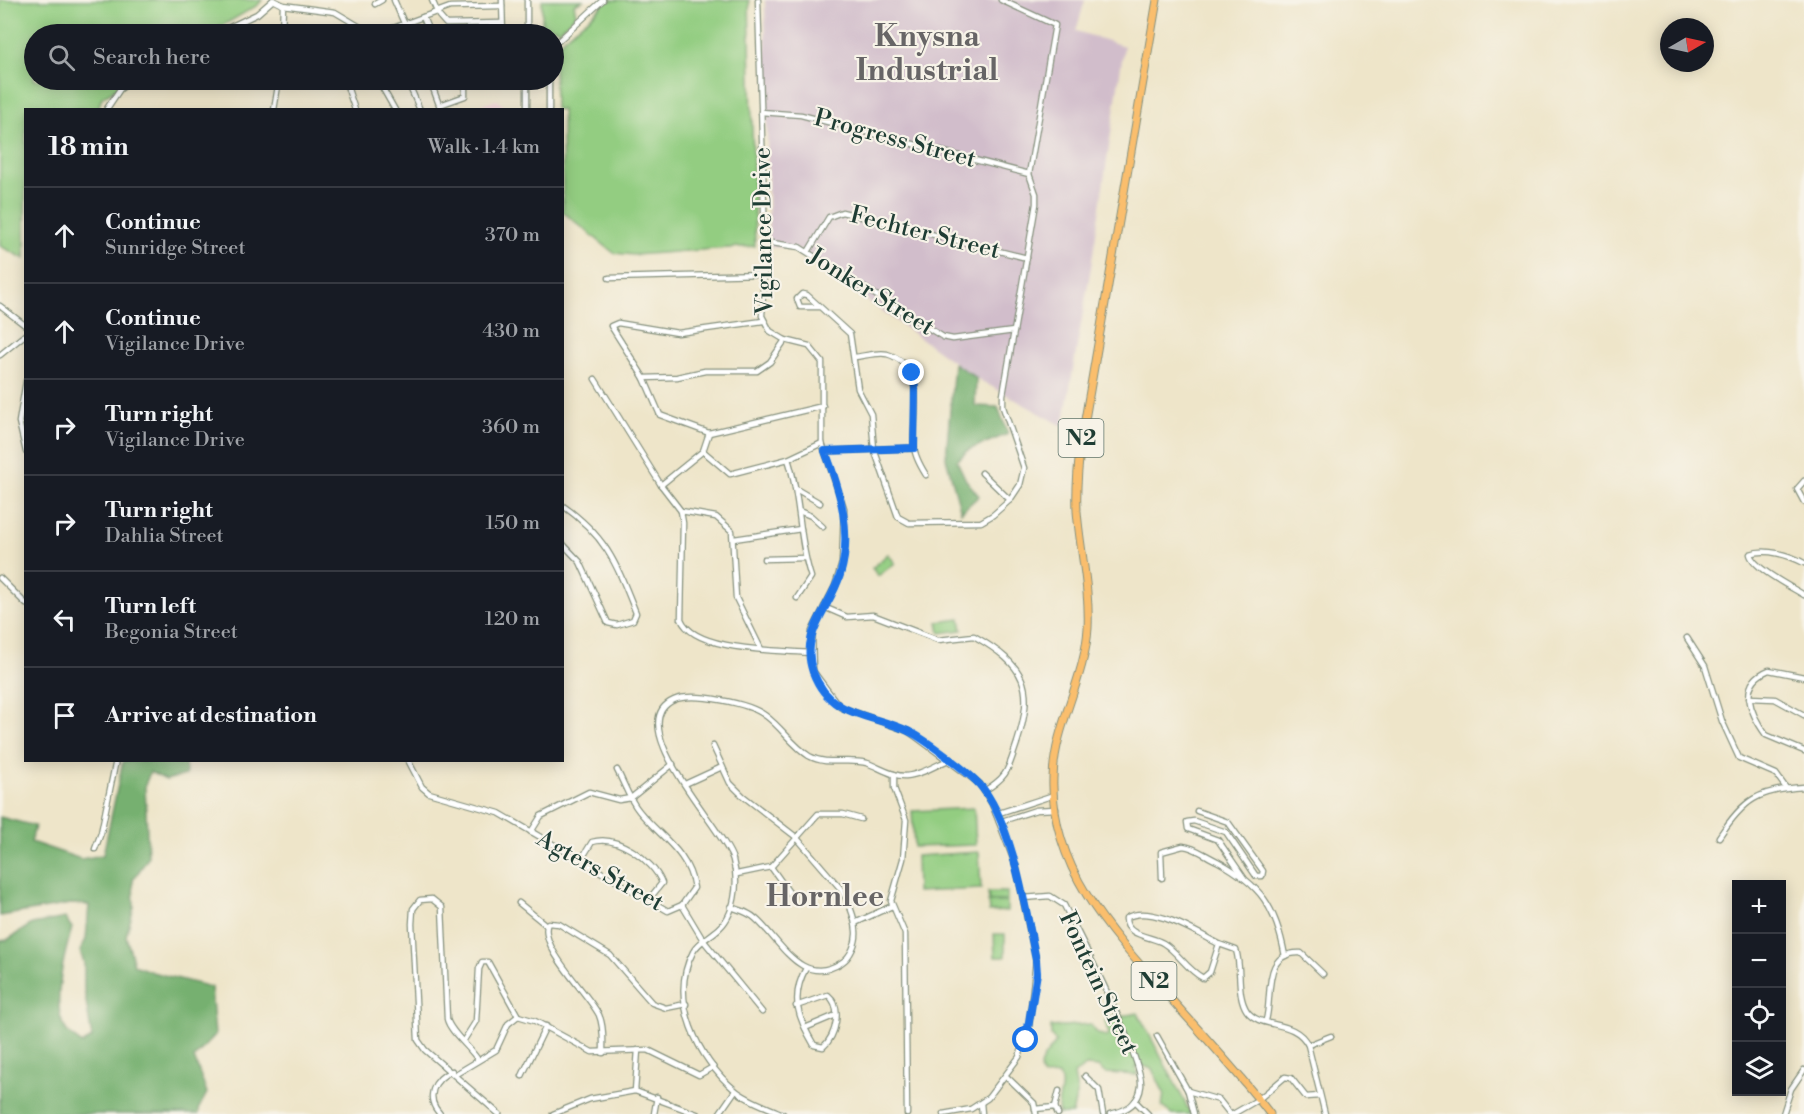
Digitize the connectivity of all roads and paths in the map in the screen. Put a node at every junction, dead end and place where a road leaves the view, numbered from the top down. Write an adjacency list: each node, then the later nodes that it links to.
1 (273, 0): 12 (street); 17 (street)
2 (382, 0): 11 (street)
3 (394, 0): 15 (street)
4 (432, 0): 13 (street)
5 (527, 0): 21 (street)
6 (603, 0): 22 (street)
7 (758, 0): 40 (street, Vigilance Drive)
8 (1002, 0): 41 (street)
9 (1156, 0): 110 (highway, N2)
10 (502, 3): 13 (street); 16 (street)
11 (375, 4)
12 (283, 5): 18 (street); 19 (street)
13 (436, 11): 14 (street); 16 (street)
14 (423, 17): 15 (street); 20 (street)
15 (404, 23)
16 (502, 23)
17 (235, 24)
18 (282, 24)
19 (355, 24)
20 (426, 24)
21 (527, 24)
22 (564, 36)
23 (119, 90): 33 (street)
24 (277, 90): 34 (street)
25 (348, 90): 35 (street)
26 (384, 90): 36 (street)
27 (411, 90): 37 (street)
28 (434, 90): 32 (street)
29 (465, 90): 32 (street)
30 (527, 90): 38 (street)
31 (549, 90): 39 (street)
32 (440, 107)
33 (107, 108)
34 (274, 108)
35 (354, 108)
36 (394, 108)
37 (419, 108)
38 (527, 108)
39 (549, 108)
40 (761, 112): 41 (street, Progress Street); 42 (street, Vigilance Drive)
41 (1029, 174): 44 (street)
42 (765, 242): 43 (street, Jonker Street); 45 (street, Vigilance Drive)
43 (808, 252): 44 (street, Fechter Street); 51 (street, Jonker Street)
44 (1027, 258): 51 (street)
45 (763, 274): 46 (street); 49 (street, Vigilance Drive)
46 (609, 278)
47 (0, 306): 50 (street)
48 (819, 306): 48 (street); 55 (street)
49 (763, 321): 53 (street, Vigilance Drive); 56 (street)
50 (24, 324)
51 (1014, 331): 73 (street)
52 (24, 336): 54 (street)
53 (785, 340): 56 (street); 59 (street, Vigilance Drive)
54 (0, 356)
55 (855, 357): 63 (street); 64 (street)
56 (644, 378): 60 (street)
57 (595, 379): 71 (street)
58 (24, 393): 61 (street)
59 (823, 405): 60 (street); 62 (street, Vigilance Drive)
60 (709, 433): 65 (street)
61 (24, 443)
62 (822, 443): 66 (street, Vigilance Drive); 67 (street)
63 (914, 448): 64 (street); 69 (street)
64 (874, 449): 66 (street); 73 (street)
65 (703, 451): 67 (street); 71 (street)
66 (825, 451): 90 (street, Vigilance Drive)
67 (788, 459): 72 (street)
68 (982, 473): 73 (street)
69 (926, 476)
70 (1804, 481): 74 (street)
71 (661, 485): 77 (street)
72 (796, 489): 75 (street); 78 (street)
73 (1010, 500)
74 (1804, 502)
75 (820, 503)
76 (564, 506): 82 (street)
77 (681, 511): 81 (street); 92 (street)
78 (799, 511): 79 (street); 80 (street)
79 (823, 527)
80 (801, 529): 81 (street); 83 (street)
81 (734, 539): 92 (street)
82 (564, 545)
83 (804, 558): 84 (street); 88 (street)
84 (764, 559)
85 (1804, 563): 87 (street)
86 (0, 578): 89 (street)
87 (1804, 595)
88 (797, 598)
89 (24, 602)
90 (824, 607): 93 (street, Vigilance Drive); 109 (street)
91 (1687, 638): 108 (street)
92 (760, 649): 93 (street)
93 (811, 653): 99 (street, Vigilance Drive)
94 (1804, 677): 95 (street)
95 (1749, 698): 96 (street); 98 (street)
96 (1804, 715)
97 (713, 746): 103 (street)
98 (1804, 751)
99 (948, 760): 105 (street); 109 (street, Vigilance Drive)
100 (116, 762): 120 (street)
101 (409, 762): 117 (street, Agters Street)
102 (673, 764): 105 (street); 106 (street); 111 (street)
103 (722, 767): 106 (street); 118 (street)
104 (617, 770): 111 (street)
105 (894, 774): 131 (street)
106 (685, 784): 123 (street)
107 (1804, 787): 108 (street)
108 (1785, 788): 119 (street)
109 (984, 791): 114 (street, Vigilance Drive)
110 (1054, 795): 112 (highway, N2); 114 (street)
111 (631, 798): 117 (street); 130 (street)
112 (1056, 809): 116 (street); 167 (highway, N2)
113 (1197, 811): 125 (street)
114 (996, 814): 116 (street, Vigilance Drive)
115 (861, 819): 118 (street)
116 (999, 822): 128 (street, Vigilance Drive)
117 (531, 832): 121 (street, Agters Street)
118 (796, 837): 122 (street); 133 (street)
119 (1719, 837)
120 (95, 849)
121 (581, 860): 126 (street, Agters Street); 126 (street)
122 (771, 867): 123 (street); 127 (street)
123 (737, 874): 132 (street)
124 (1162, 878): 125 (street)
125 (1244, 878): 137 (street)
126 (650, 898): 130 (street, Agters Street)
127 (794, 898)
128 (1023, 898): 159 (street, Vigilance Drive); 168 (street, Fontein Street)
129 (519, 903): 134 (street)
130 (682, 905): 135 (street)
131 (892, 906): 133 (street); 181 (street)
132 (731, 907): 135 (street); 138 (street)
133 (855, 923): 138 (street)
134 (546, 925): 140 (street); 153 (street)
135 (703, 940): 140 (street); 142 (street)
136 (1219, 944): 136 (street); 145 (street)
137 (1285, 956): 139 (street); 145 (street)
138 (806, 968): 141 (street)
139 (1323, 974)
140 (686, 1004): 155 (street)
141 (796, 1006): 143 (street); 147 (street)
142 (762, 1012)
143 (836, 1015): 147 (street); 147 (street)
144 (518, 1016): 146 (street); 150 (street); 154 (street)
145 (1266, 1020): 151 (street)
146 (546, 1026): 153 (street); 158 (street)
147 (805, 1028)
148 (1157, 1036): 164 (street)
149 (1331, 1036): 151 (street)
150 (464, 1040): 154 (street); 157 (street)
151 (1308, 1045): 165 (street)
152 (638, 1050): 153 (street); 155 (street); 161 (street)
153 (603, 1053)
154 (478, 1060): 157 (street)
155 (713, 1067): 162 (street)
156 (1804, 1070): 192 (street)
157 (454, 1073): 173 (street); 174 (street)
158 (522, 1076)
159 (1006, 1076): 169 (street, Vigilance Drive); 172 (street)
160 (1085, 1076): 185 (street)
161 (636, 1091): 166 (street); 175 (street)
162 (735, 1091): 171 (street); 178 (street)
163 (1059, 1091): 170 (street)
164 (1188, 1091): 188 (street); 189 (street)
165 (1320, 1096): 167 (street); 191 (street)
166 (657, 1097): 176 (street); 177 (street)
167 (1259, 1099): 189 (street); 190 (highway, N2)
168 (1136, 1101): 186 (street); 187 (street)
169 (981, 1103): 182 (street); 183 (street)
170 (1055, 1107): 172 (street); 184 (street)
171 (772, 1109): 179 (street); 180 (street)
172 (1036, 1111)
173 (440, 1114)
174 (498, 1114)
175 (553, 1114)
176 (654, 1114)
177 (697, 1114)
178 (719, 1114)
179 (768, 1114)
180 (783, 1114)
181 (906, 1114)
182 (943, 1114)
183 (982, 1114)
184 (1058, 1114)
185 (1103, 1114)
186 (1110, 1114)
187 (1148, 1114)
188 (1194, 1114)
189 (1232, 1114)
190 (1270, 1114)
191 (1325, 1114)
192 (1783, 1114)

